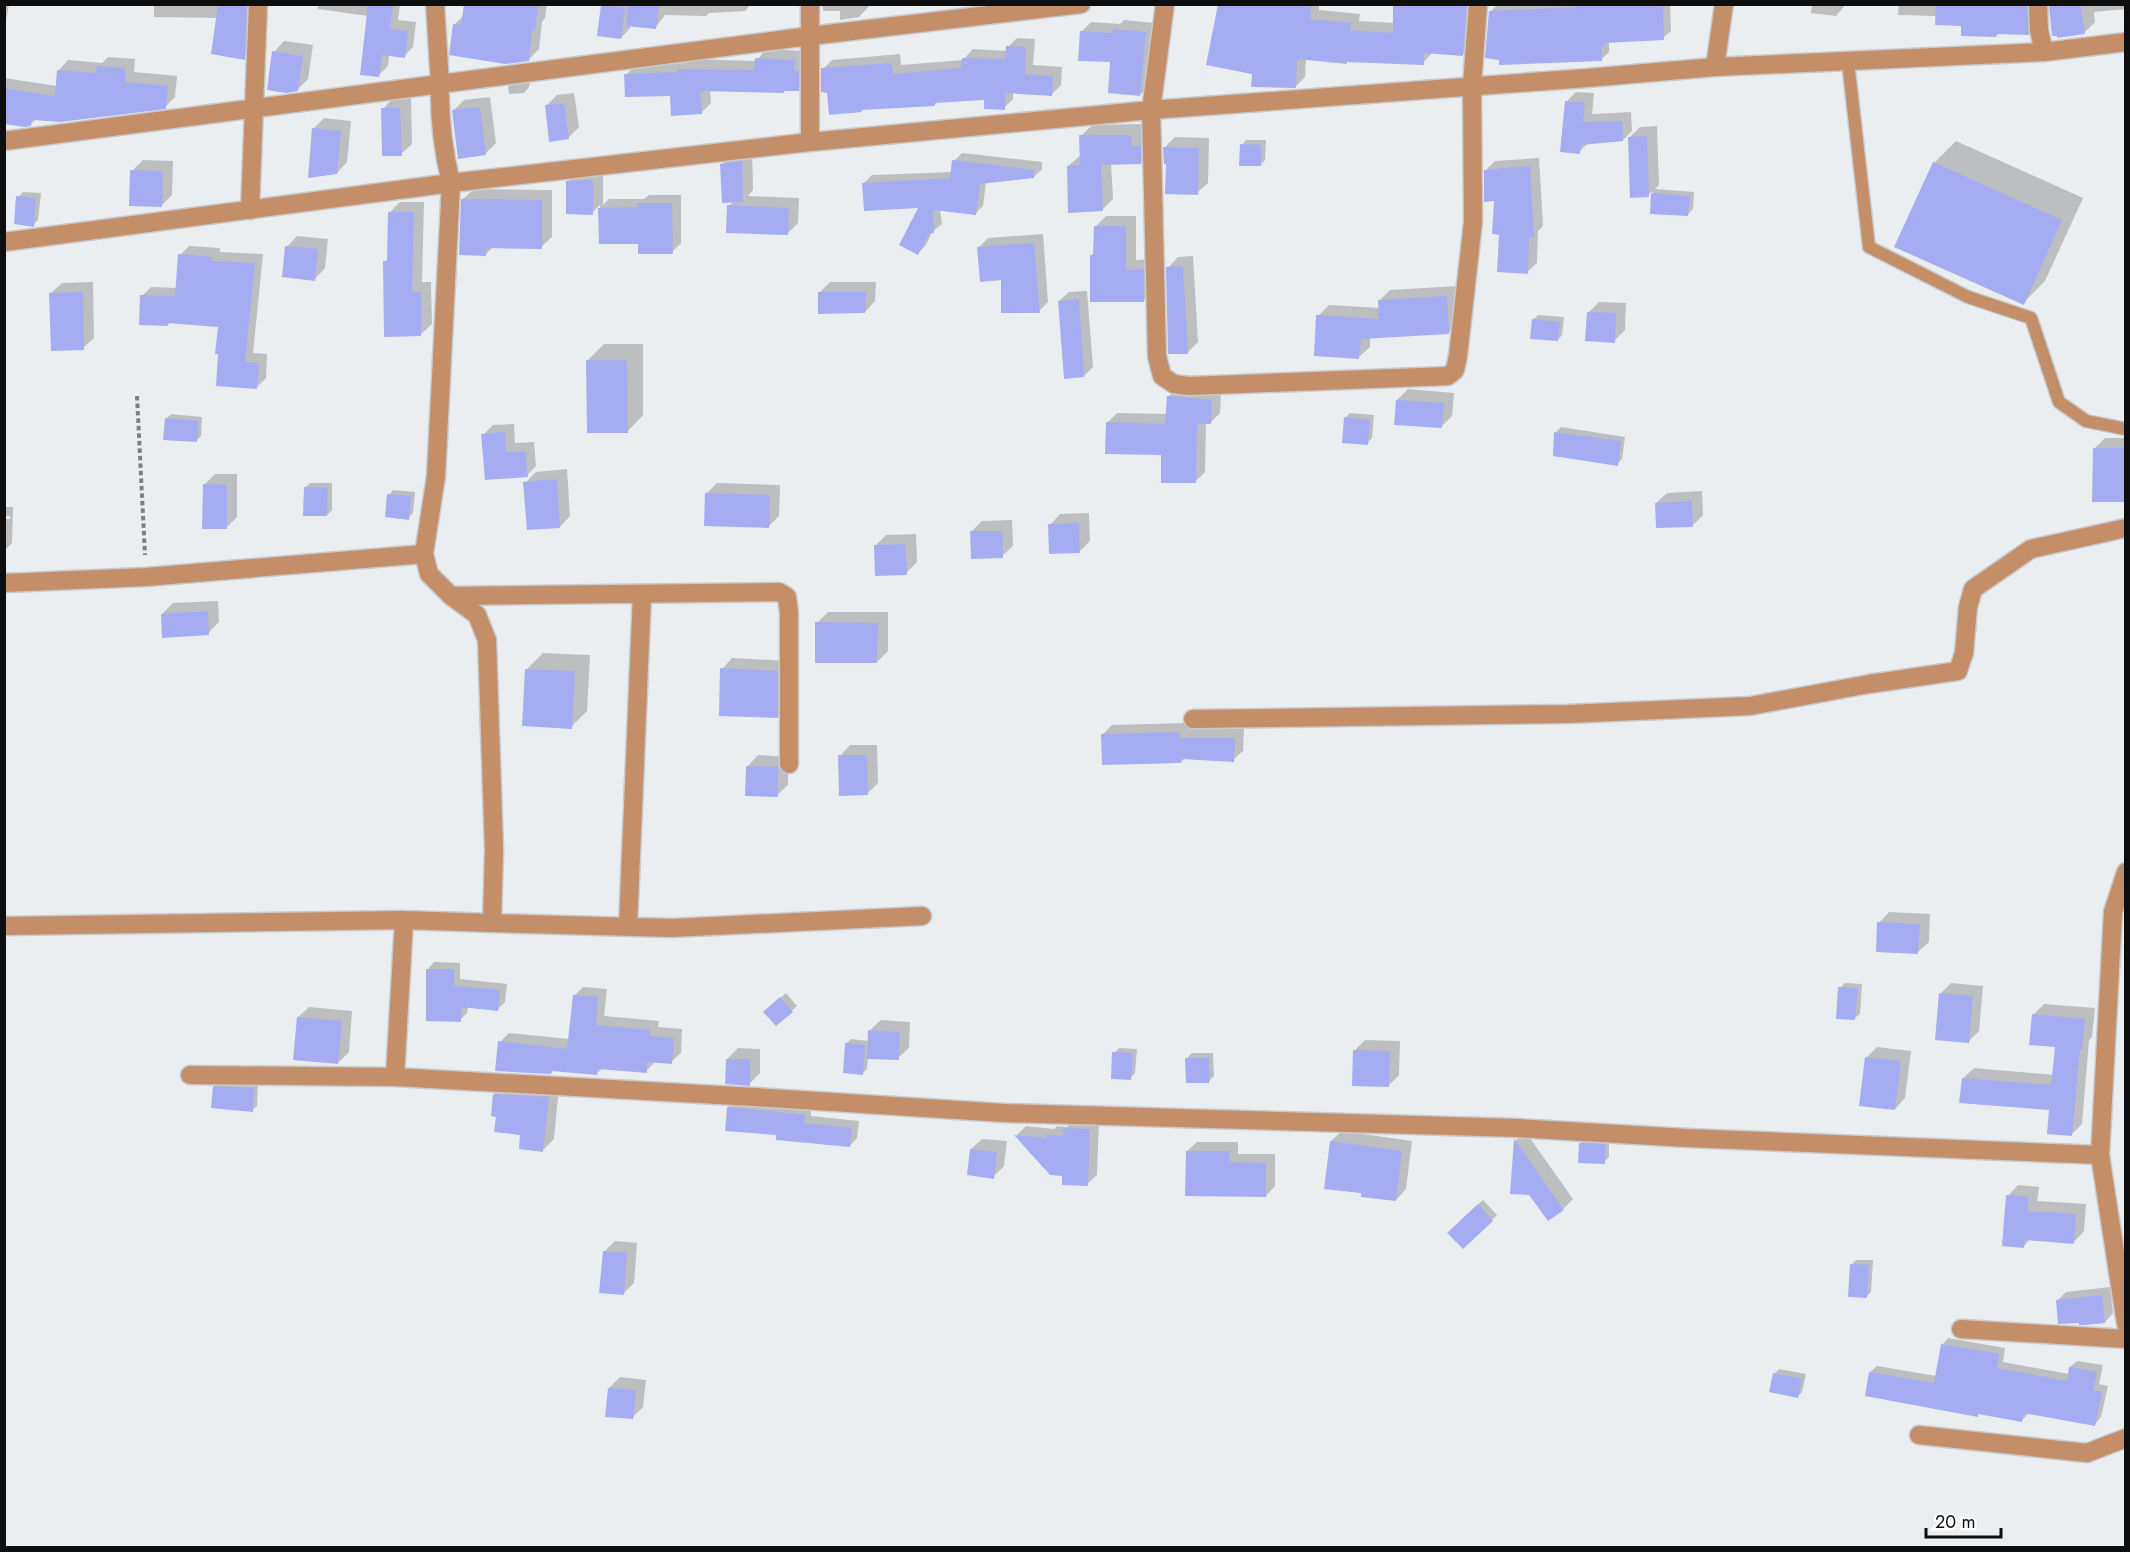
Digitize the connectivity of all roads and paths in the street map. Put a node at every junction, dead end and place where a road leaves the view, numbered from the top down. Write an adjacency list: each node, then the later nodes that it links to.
1 (258, 4): 16 (street)
2 (435, 4): 14 (street)
3 (810, 4): 9 (street)
4 (1081, 4): 9 (street)
5 (1165, 4): 17 (street)
6 (1478, 4): 15 (street)
7 (1724, 4): 13 (street)
8 (2038, 4): 11 (street)
9 (810, 36): 14 (street); 19 (street)
10 (2126, 42): 11 (street)
11 (2044, 52): 12 (street)
12 (1848, 62): 13 (street); 24 (lane)
13 (1715, 67): 15 (street)
14 (440, 84): 16 (street); 20 (street)
15 (1472, 86): 17 (street); 17 (street)
16 (253, 108): 18 (street); 21 (street)
17 (1151, 110): 19 (street)
18 (4, 141)
19 (810, 142): 20 (street)
20 (451, 183): 21 (street); 26 (street)
21 (250, 210): 22 (street)
22 (4, 243)
23 (137, 396): 27 (path)
24 (2126, 429)
25 (2126, 528): 31 (street)
26 (424, 554): 27 (street); 30 (street)
27 (146, 577): 28 (street)
28 (4, 582)
29 (642, 594): 30 (street); 32 (street); 38 (street)
30 (451, 596): 36 (street)
31 (1193, 718)
32 (789, 764)
33 (2126, 872): 41 (street)
34 (922, 916): 38 (street)
35 (404, 920): 36 (street); 37 (street); 40 (street)
36 (492, 923): 38 (street)
37 (4, 926)
38 (628, 926)
39 (190, 1076): 40 (street)
40 (396, 1077): 41 (street)
41 (2100, 1155): 42 (street)
42 (2126, 1324)
43 (1961, 1329): 44 (street)
44 (2126, 1339)
45 (1919, 1435): 46 (street)
46 (2126, 1438)

